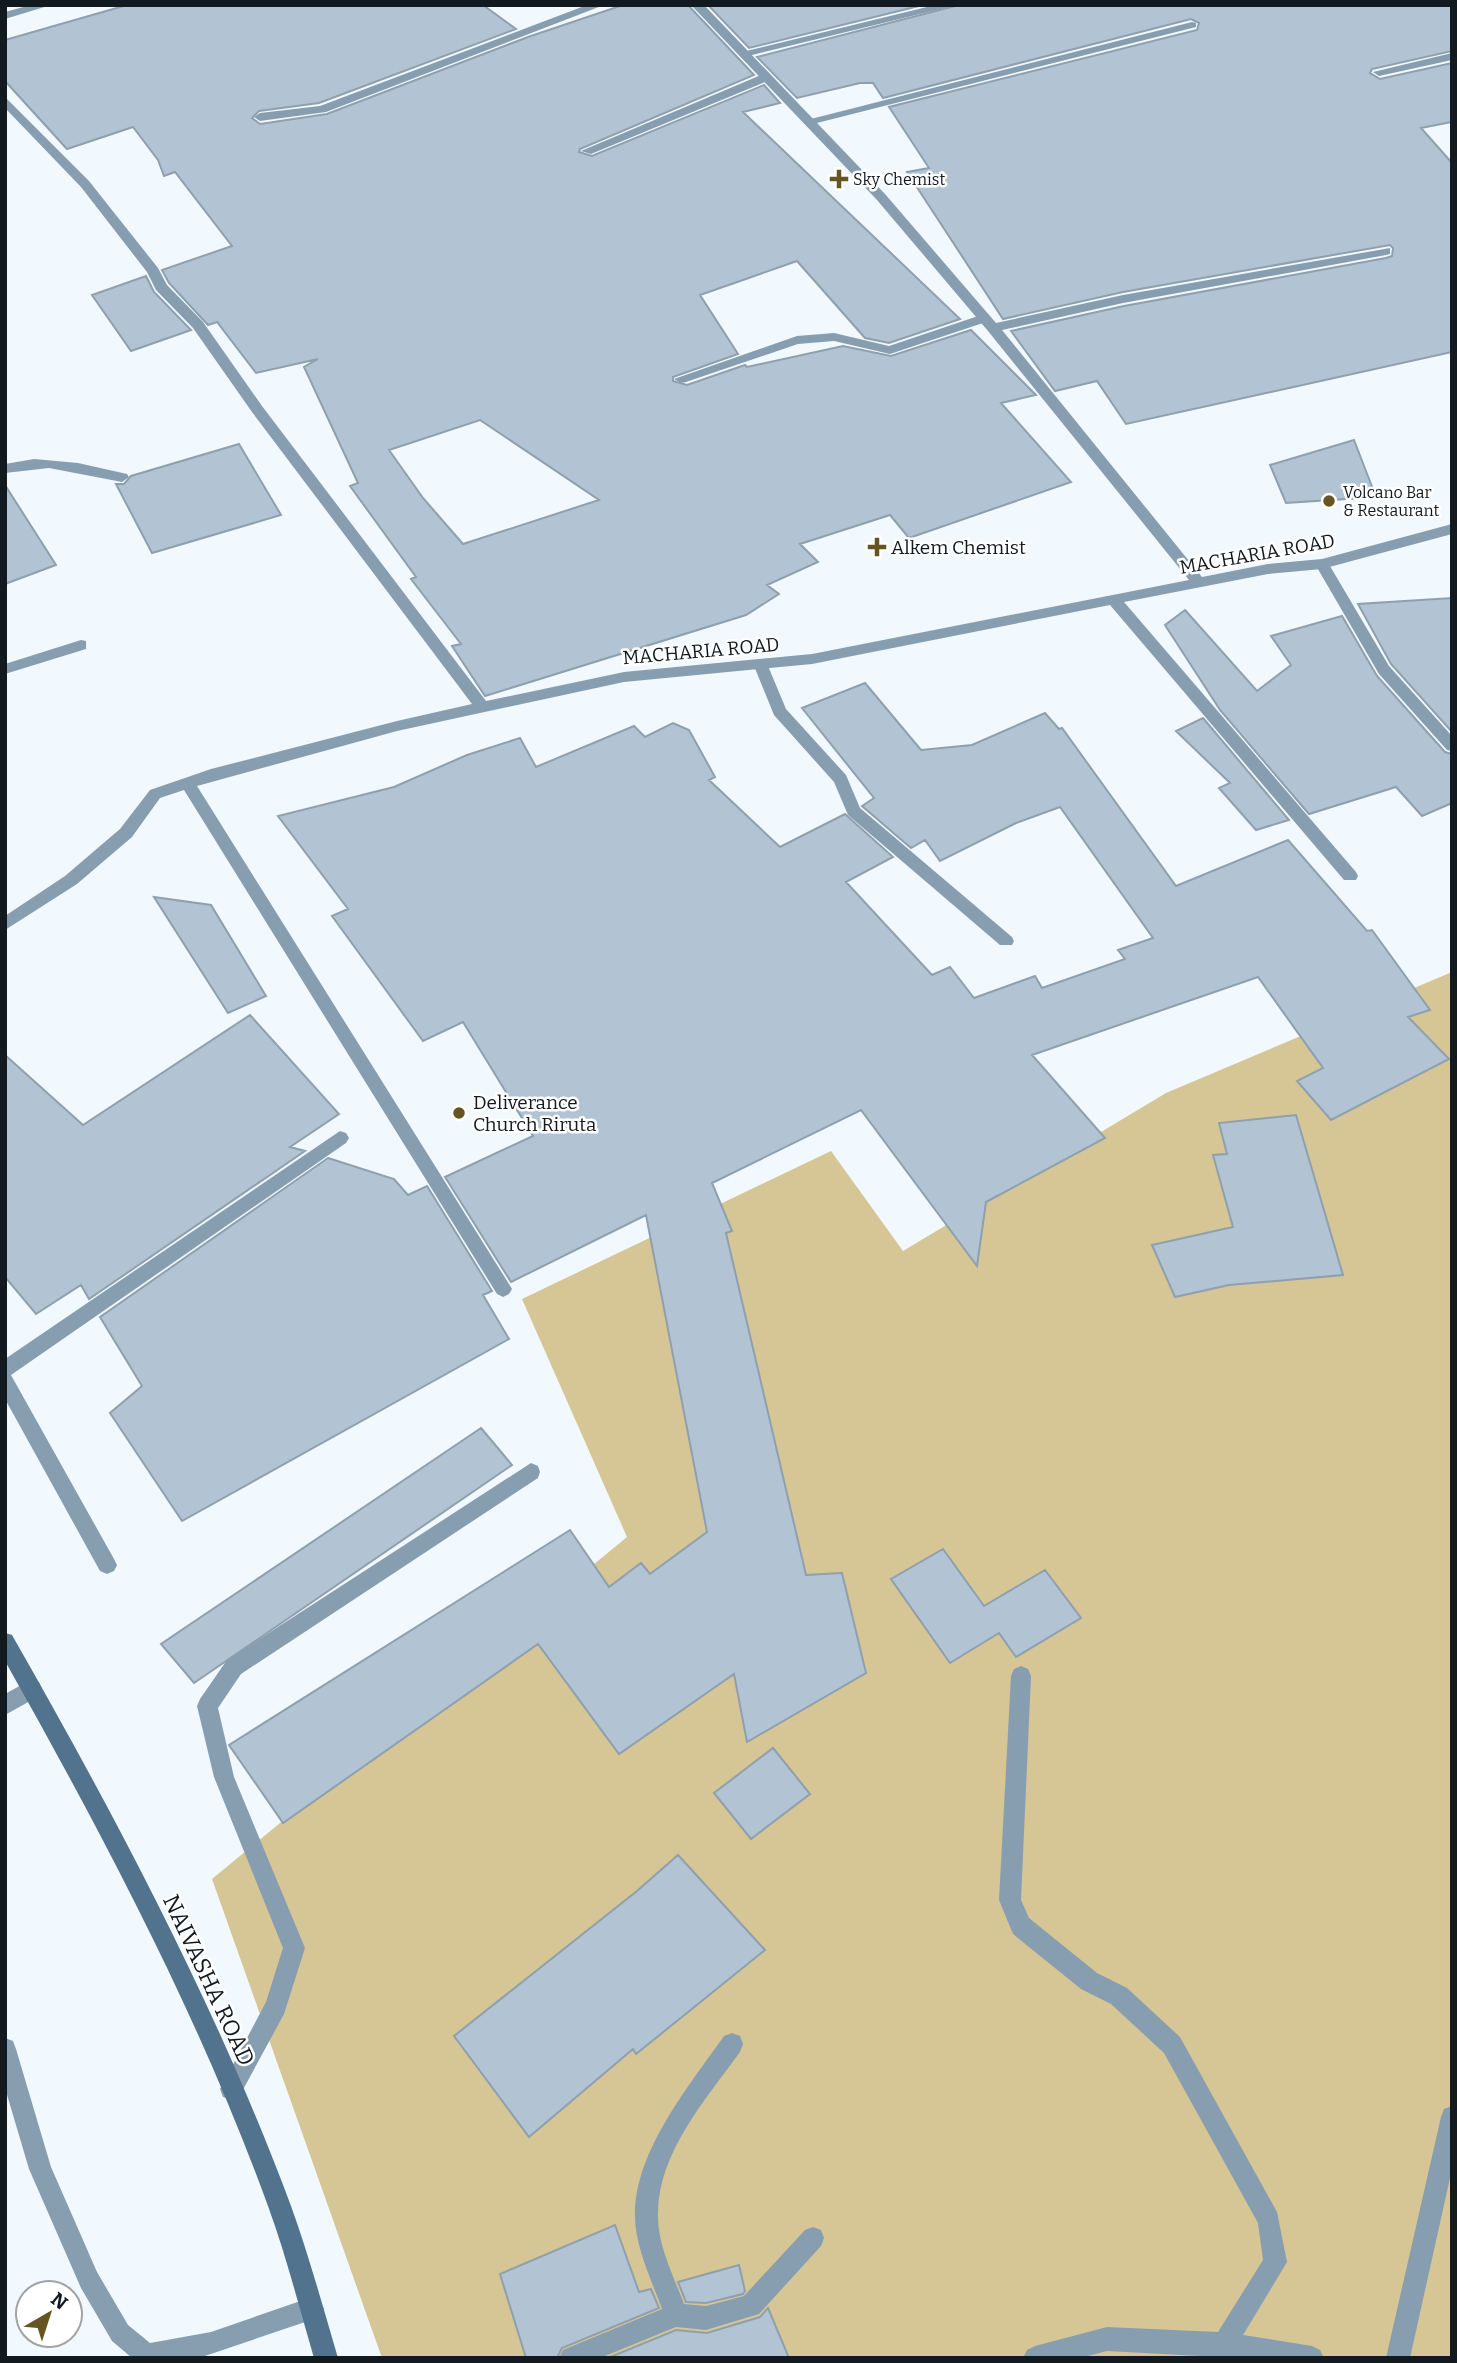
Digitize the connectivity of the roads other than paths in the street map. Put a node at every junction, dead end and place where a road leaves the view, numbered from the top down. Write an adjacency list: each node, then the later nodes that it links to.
1 (45, 5): 5 (street)
2 (598, 5): 12 (street)
3 (697, 5): 7 (street)
4 (951, 5): 7 (street)
5 (5, 16)
6 (1192, 25): 13 (street)
7 (744, 52): 10 (street)
8 (1452, 56): 9 (street)
9 (1379, 72)
10 (766, 77): 13 (street); 14 (street)
11 (5, 101): 27 (street)
12 (260, 117)
13 (809, 121): 16 (street)
14 (587, 151)
15 (1387, 251): 16 (street)
16 (988, 323): 17 (street); 22 (street)
17 (681, 379)
18 (5, 469): 19 (street)
19 (122, 477)
20 (1452, 529): 21 (street, MACHARIA ROAD)
21 (1322, 564): 22 (street, MACHARIA ROAD); 28 (street)
22 (1199, 583): 23 (street, MACHARIA ROAD)
23 (1115, 601): 25 (street, MACHARIA ROAD); 30 (street)
24 (81, 645): 26 (street)
25 (761, 666): 27 (street, MACHARIA ROAD); 32 (street)
26 (5, 669)
27 (481, 706): 29 (street, MACHARIA ROAD)
28 (1452, 747)
29 (187, 782): 31 (street, MACHARIA ROAD); 34 (street)
30 (1350, 876)
31 (5, 924)
32 (1006, 940)
33 (340, 1138): 35 (street)
34 (503, 1289)
35 (5, 1369)
36 (5, 1381): 38 (street)
37 (531, 1472): 45 (street)
38 (107, 1565)
39 (5, 1642): 41 (main road, NAIVASHA ROAD)
40 (1021, 1676): 50 (street)
41 (32, 1689): 42 (street); 45 (main road, NAIVASHA ROAD)
42 (5, 1705)
43 (732, 2043): 49 (street)
44 (5, 2049): 48 (street)
45 (231, 2089): 48 (main road, NAIVASHA ROAD)
46 (1452, 2117): 55 (street)
47 (813, 2238): 49 (street)
48 (312, 2309): 51 (main road, NAIVASHA ROAD)
49 (676, 2315): 52 (street)
50 (1224, 2344): 53 (street); 54 (street)
51 (326, 2358)
52 (571, 2358)
53 (1035, 2358)
54 (1312, 2358)
55 (1398, 2358)

